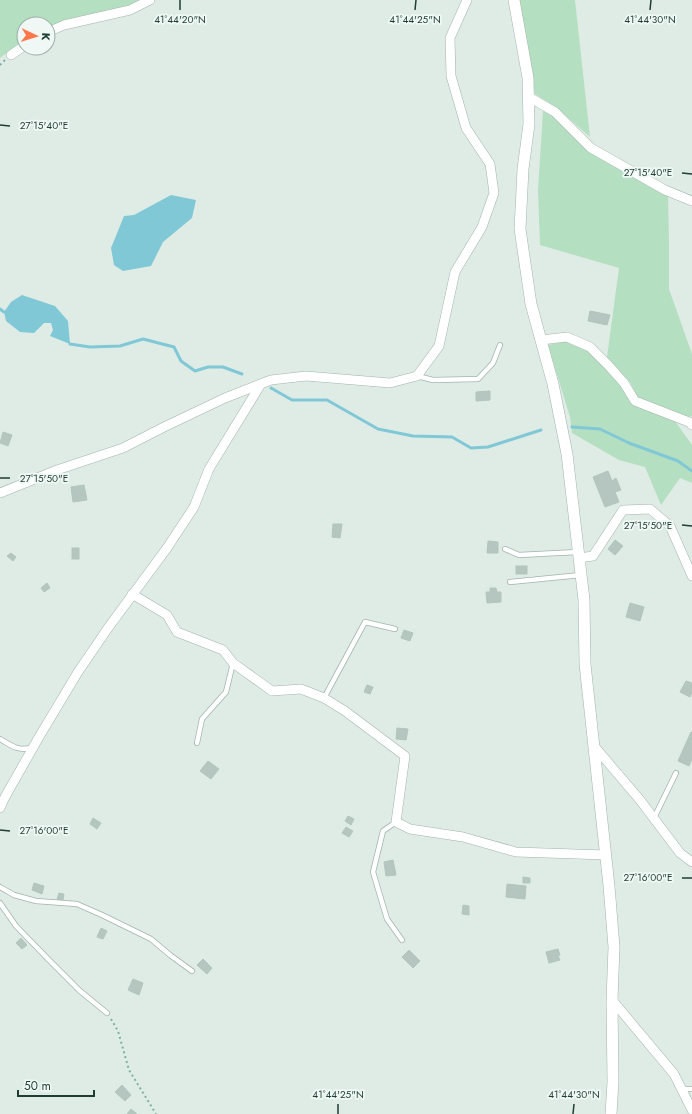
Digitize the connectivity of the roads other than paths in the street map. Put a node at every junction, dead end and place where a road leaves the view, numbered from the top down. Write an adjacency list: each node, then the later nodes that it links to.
1 (150, 0): 4 (street)
2 (467, 0): 11 (street)
3 (514, 0): 7 (street)
4 (56, 28)
5 (16, 52): 6 (street)
6 (11, 55)
7 (529, 97): 8 (street); 9 (street)
8 (692, 201)
9 (541, 340): 13 (street); 16 (street)
10 (500, 345): 11 (lane)
11 (417, 376): 12 (street)
12 (261, 384): 14 (street); 20 (street)
13 (692, 425)
14 (0, 493)
15 (505, 549): 16 (lane)
16 (578, 555): 17 (street); 18 (street)
17 (581, 575): 19 (lane); 26 (street)
18 (692, 576)
19 (510, 582)
20 (132, 594): 22 (street); 27 (street)
21 (395, 630): 23 (lane)
22 (233, 663): 23 (street); 25 (lane)
23 (324, 698): 31 (street)
24 (0, 739): 27 (lane)
25 (197, 742)
26 (594, 746): 30 (street); 32 (street)
27 (33, 747): 29 (street)
28 (676, 773): 30 (lane)
29 (0, 808)
30 (654, 818): 33 (street)
31 (396, 822): 32 (street); 36 (lane)
32 (606, 855): 38 (street)
33 (692, 862)
34 (0, 887): 37 (lane)
35 (0, 903): 39 (lane)
36 (402, 940)
37 (192, 971)
38 (612, 1000): 40 (street); 43 (street)
39 (107, 1013)
40 (681, 1089): 41 (lane); 42 (street)
41 (692, 1089)
42 (692, 1110)
43 (612, 1114)

